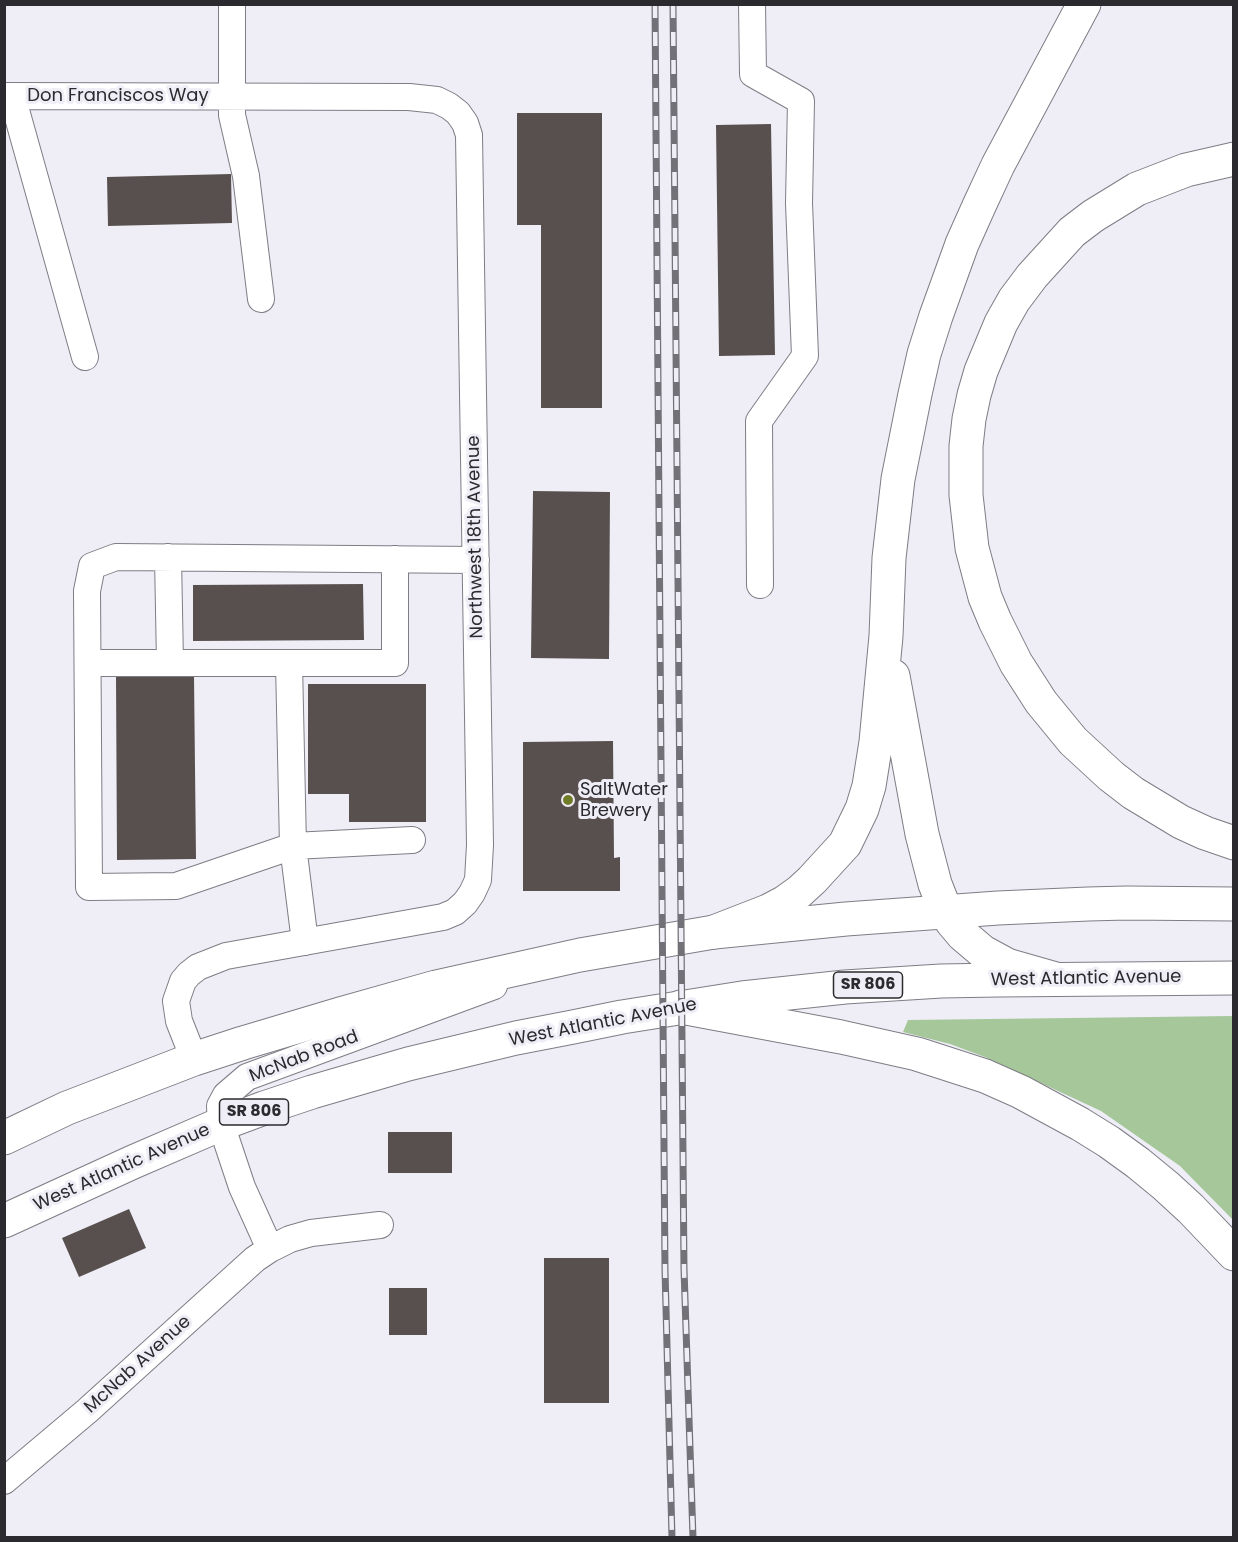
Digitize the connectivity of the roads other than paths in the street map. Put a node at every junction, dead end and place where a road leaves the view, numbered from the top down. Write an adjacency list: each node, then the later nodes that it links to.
1 (232, 4): 5 (street)
2 (752, 4): 12 (street)
3 (1084, 4): 13 (main road)
4 (8, 96): 5 (street, Don Franciscos Way); 8 (street)
5 (232, 96): 7 (street); 11 (street, Northwest 18th Avenue)
6 (1233, 159): 18 (main road)
7 (261, 299)
8 (85, 357)
9 (168, 557): 10 (street); 14 (street); 15 (street)
10 (395, 559): 11 (street); 16 (street)
11 (476, 560): 23 (street, Northwest 18th Avenue)
12 (760, 585)
13 (886, 636): 21 (main road); 22 (main road)
14 (88, 663): 15 (street); 19 (street)
15 (170, 663): 16 (street)
16 (289, 663): 19 (street)
17 (412, 840): 19 (street)
18 (1233, 843)
19 (293, 846): 23 (street)
20 (1233, 904): 21 (main road)
21 (946, 912): 22 (main road); 26 (main road)
22 (714, 932): 24 (main road)
23 (305, 942): 28 (street, Northwest 18th Avenue)
24 (580, 954): 28 (main road); 29 (street, McNab Road)
25 (1233, 978): 26 (main road, West Atlantic Avenue / SR 806)
26 (1056, 979): 27 (main road, West Atlantic Avenue / SR 806)
27 (681, 1007): 29 (main road, West Atlantic Avenue / SR 806); 34 (main road)
28 (194, 1059): 30 (main road)
29 (221, 1124): 31 (main road, West Atlantic Avenue / SR 806); 33 (street, McNab Road)
30 (4, 1138)
31 (4, 1221)
32 (380, 1225): 33 (street)
33 (270, 1249): 35 (street, McNab Avenue)
34 (1233, 1254)
35 (4, 1480)

